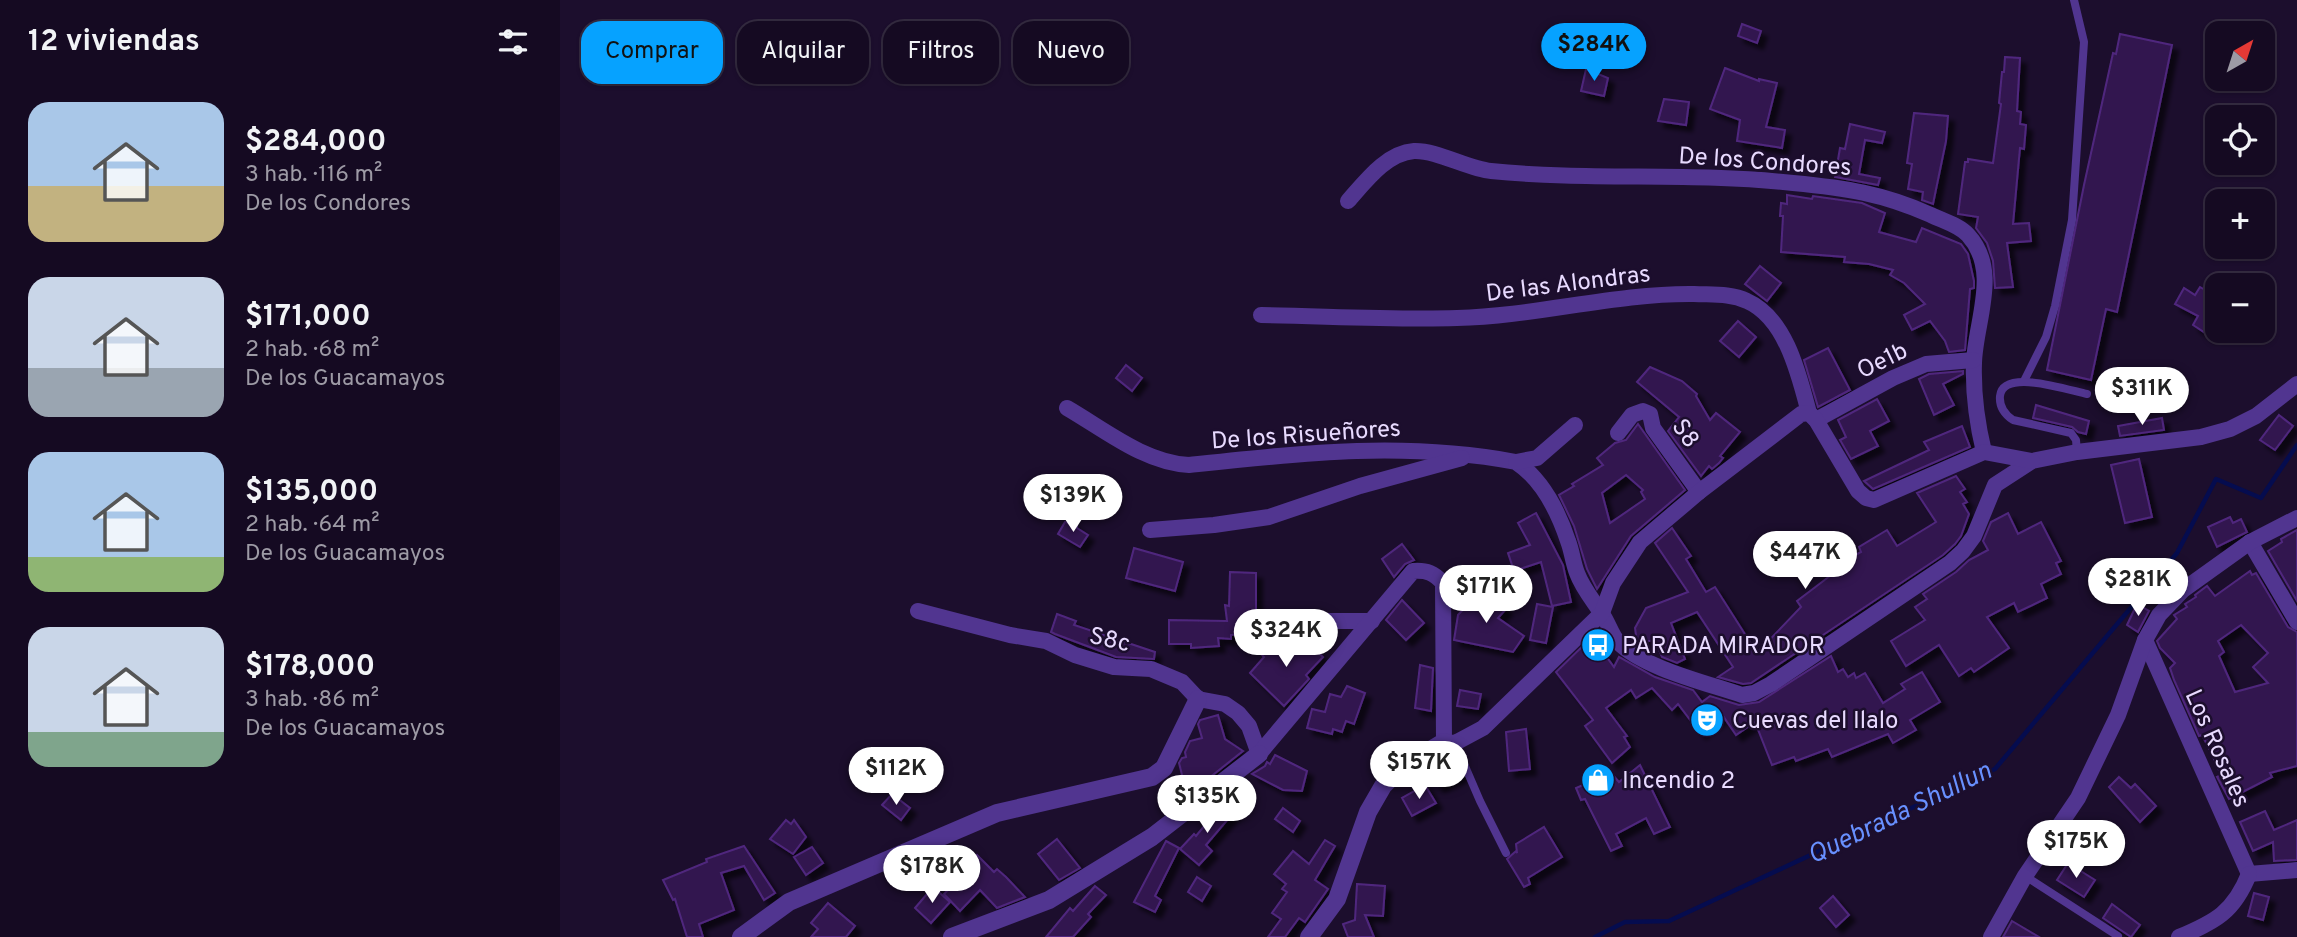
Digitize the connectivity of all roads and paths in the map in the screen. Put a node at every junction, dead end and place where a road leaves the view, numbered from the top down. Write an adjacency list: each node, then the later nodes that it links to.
1 (2074, 0): 5 (lane)
2 (1348, 201): 4 (street, De los Condores)
3 (1261, 315): 9 (street, De las Alondras)
4 (1973, 360): 9 (street, Oe1b); 12 (street, De los Condores)
5 (2024, 381): 7 (lane); 13 (lane)
6 (2297, 384): 13 (street)
7 (2087, 394)
8 (1067, 408): 14 (street, De los Risueñores)
9 (1813, 416): 12 (street, De las Alondras); 17 (street, Oe1b)
10 (1575, 425): 16 (street)
11 (1618, 433): 17 (street, S8)
12 (1984, 452): 15 (street)
13 (2077, 452): 15 (street)
14 (1472, 456): 16 (street, De los Risueñores); 19 (street)
15 (2032, 461): 22 (street)
16 (1516, 462): 22 (street)
17 (1699, 492): 22 (street, Oe1b)
18 (2297, 518): 20 (street)
19 (1150, 530)
20 (2250, 542): 24 (street); 26 (street)
21 (918, 611): 27 (street, S8c)
22 (1602, 613): 28 (street)
23 (1372, 621): 25 (street); 28 (street); 29 (street)
24 (2297, 622)
25 (1273, 624)
26 (2145, 640): 32 (street, Los Rosales); 33 (street)
27 (1198, 699): 29 (street, S8c); 35 (street)
28 (1450, 743): 30 (lane); 37 (street)
29 (1259, 754): 36 (street)
30 (1506, 853)
31 (2297, 870): 32 (street)
32 (2249, 874): 39 (street)
33 (2025, 876): 34 (lane); 38 (street)
34 (2118, 936)
35 (741, 937)
36 (952, 937)
37 (1309, 937)
38 (1990, 937)
39 (2179, 937)

